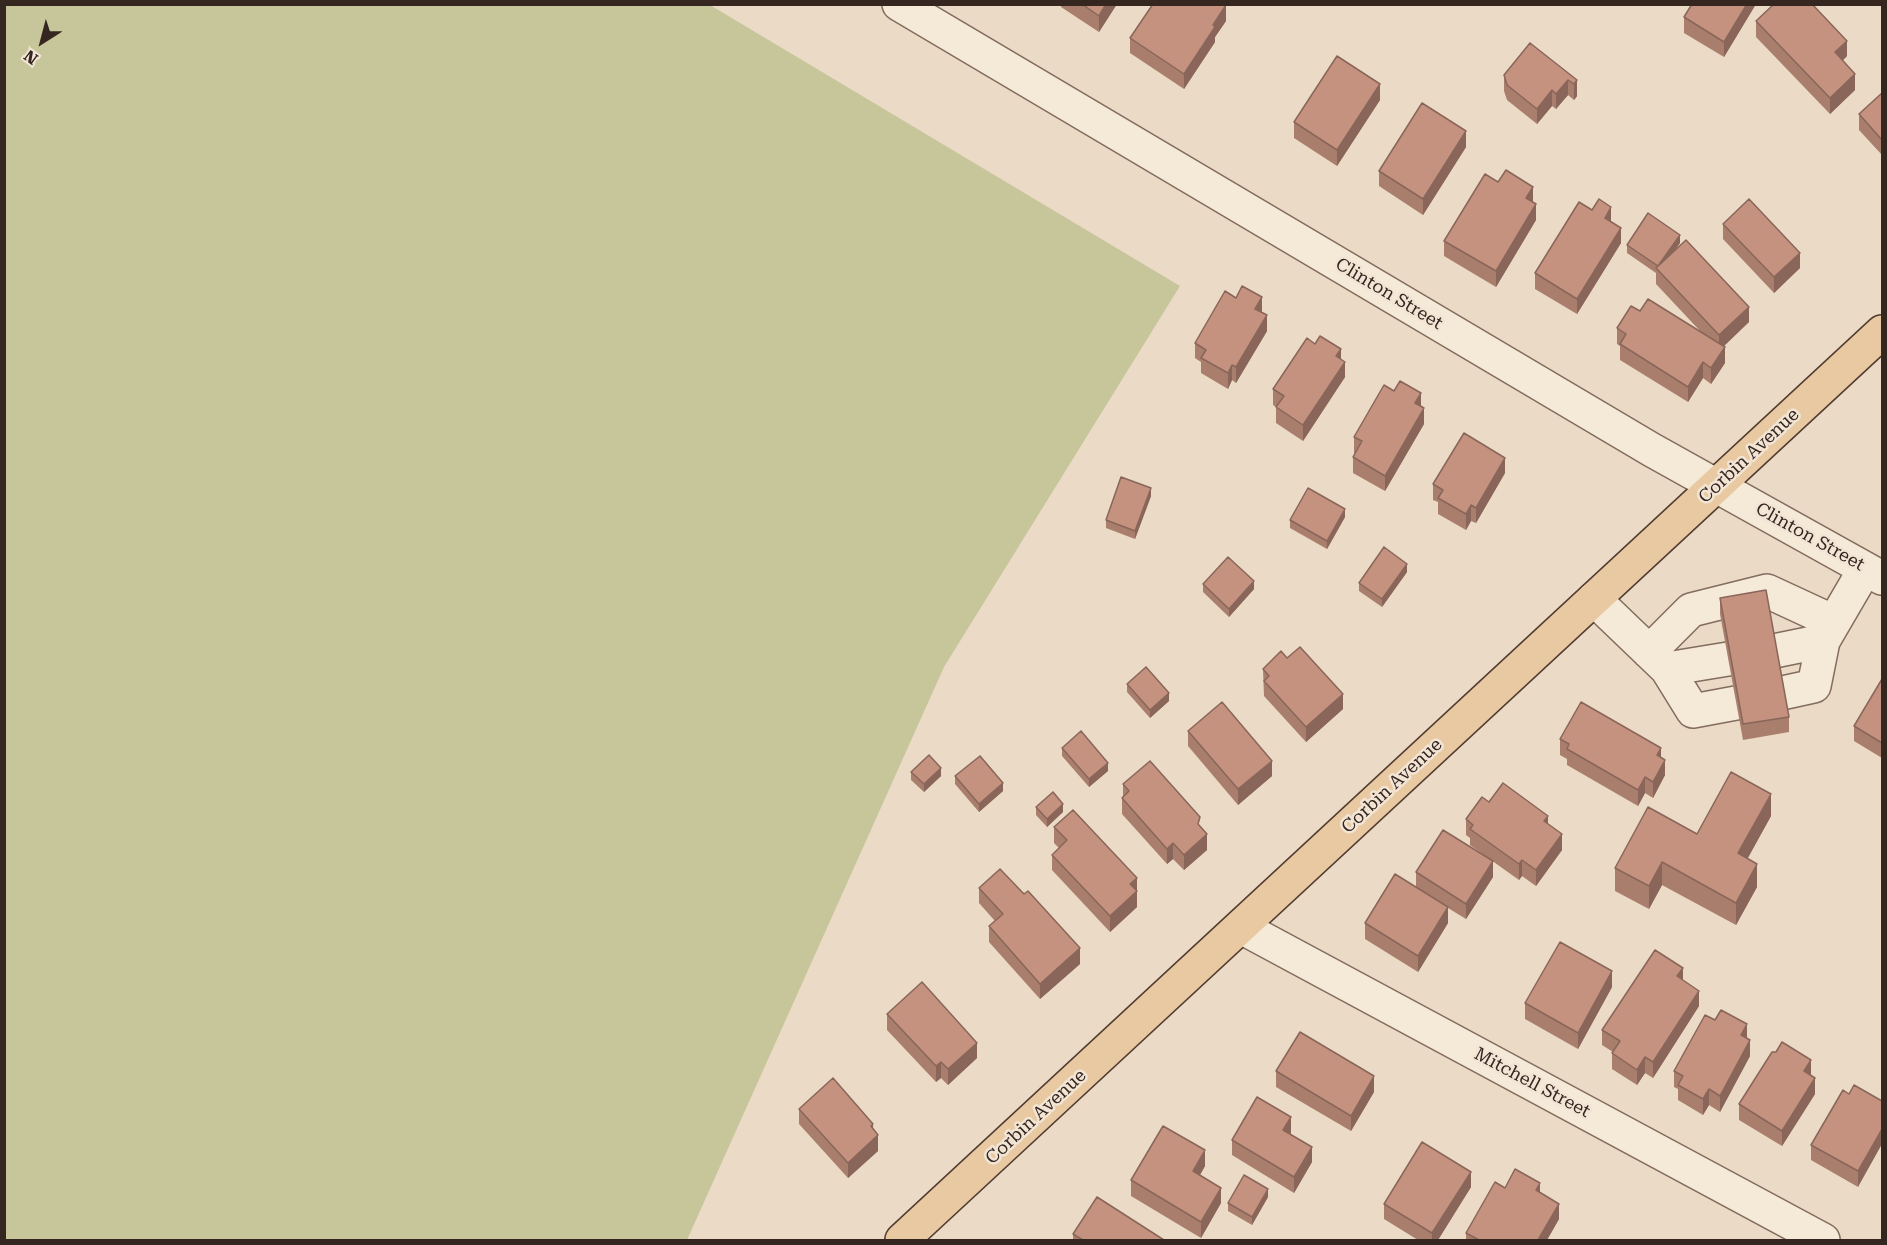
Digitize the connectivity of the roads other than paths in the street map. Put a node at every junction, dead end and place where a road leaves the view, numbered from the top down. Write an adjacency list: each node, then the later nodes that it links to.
1 (899, 4): 3 (street, Clinton Street)
2 (1882, 332): 3 (main road, Corbin Avenue)
3 (1717, 485): 4 (street, Clinton Street); 5 (main road, Corbin Avenue)
4 (1874, 573): 6 (street)
5 (1594, 599): 9 (street); 12 (main road, Corbin Avenue)
6 (1828, 632): 7 (street); 9 (street); 10 (street)
7 (1774, 651)
8 (1728, 659): 9 (street)
9 (1658, 660): 11 (street)
10 (1782, 693)
11 (1736, 703)
12 (1241, 927): 13 (main road, Corbin Avenue); 14 (street, Mitchell Street)
13 (902, 1240)
14 (1823, 1240)

